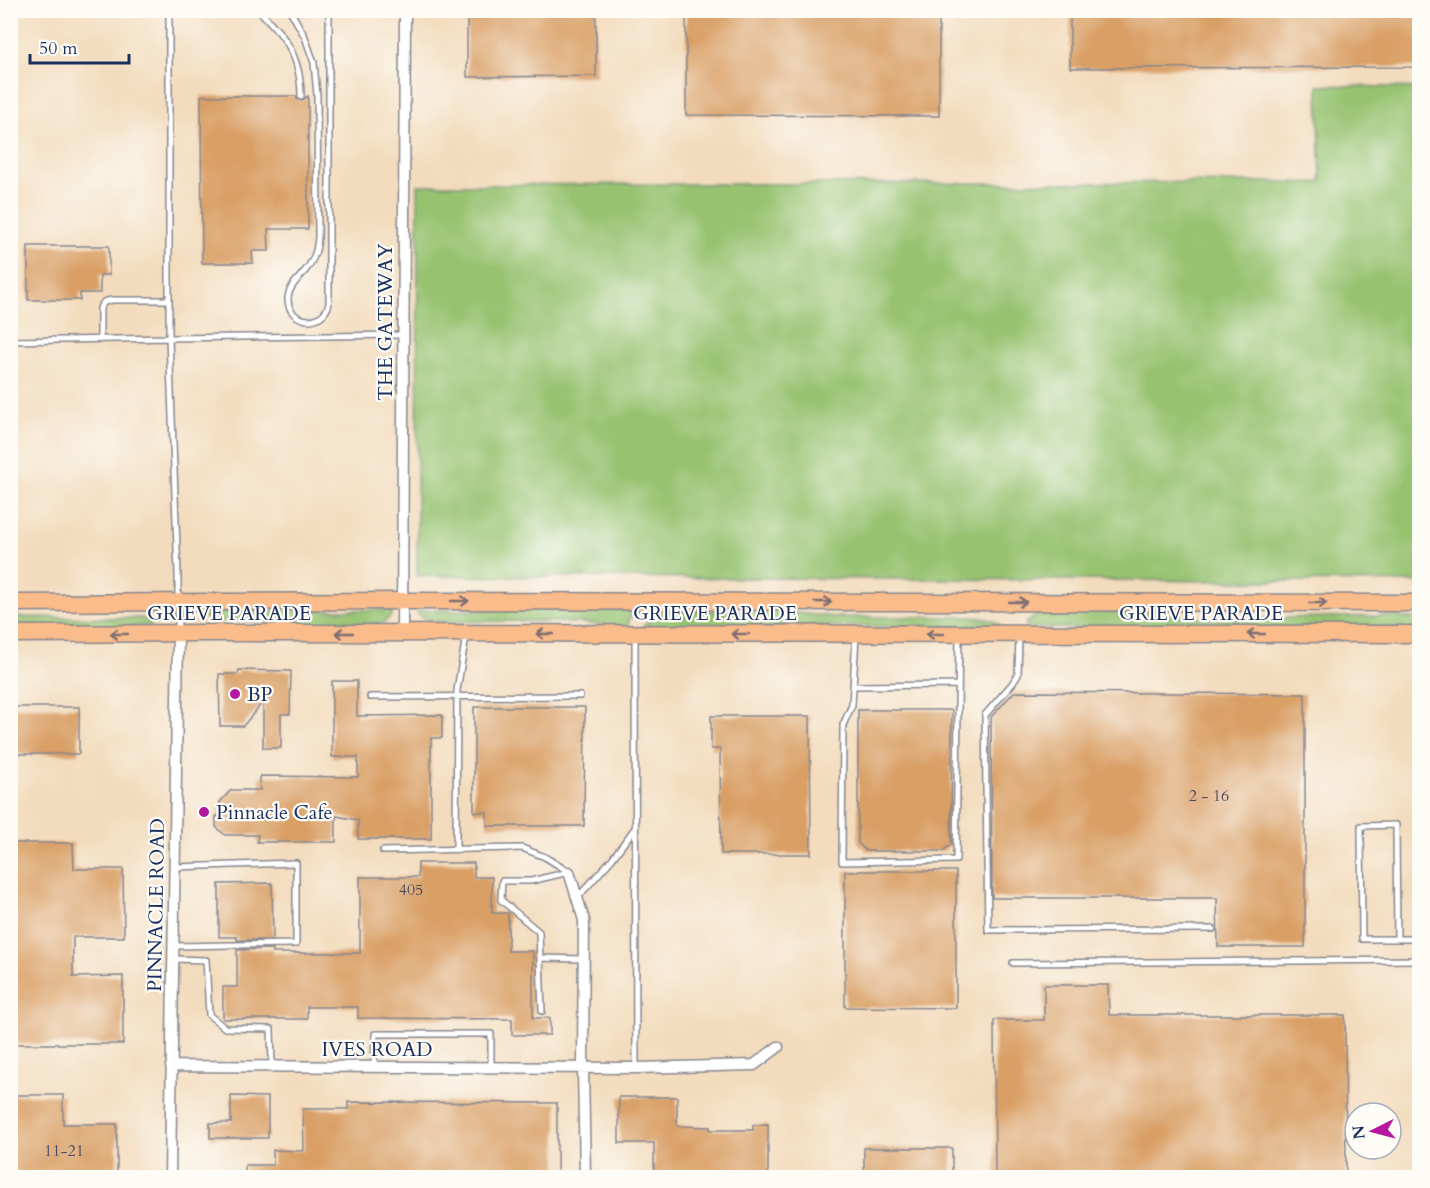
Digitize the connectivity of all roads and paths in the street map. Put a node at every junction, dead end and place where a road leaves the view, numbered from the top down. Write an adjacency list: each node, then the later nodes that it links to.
1 (169, 10): 7 (lane)
2 (259, 10): 6 (lane)
3 (290, 10): 4 (lane)
4 (329, 10)
5 (405, 10): 8 (street, THE GATEWAY)
6 (301, 96)
7 (169, 300): 9 (lane); 10 (lane)
8 (403, 335): 9 (lane); 12 (street, THE GATEWAY)
9 (169, 338): 10 (lane); 13 (lane)
10 (100, 339): 11 (lane)
11 (10, 341)
12 (401, 601): 13 (main road, GRIEVE PARADE); 15 (main road, GRIEVE PARADE, one-way to 15); 16 (street, THE GATEWAY)
13 (177, 602): 14 (main road, GRIEVE PARADE); 18 (lane)
14 (10, 603)
15 (1419, 603)
16 (402, 633): 18 (main road, GRIEVE PARADE, one-way to 18); 19 (main road, GRIEVE PARADE)
17 (10, 634): 18 (main road, GRIEVE PARADE, one-way to 17)
18 (178, 634): 33 (street, PINNACLE ROAD)
19 (466, 634): 20 (main road, GRIEVE PARADE, one-way to 19); 29 (lane)
20 (635, 634): 21 (main road, GRIEVE PARADE, one-way to 20); 30 (lane)
21 (856, 634): 24 (main road, GRIEVE PARADE, one-way to 21); 26 (lane)
22 (1019, 634): 23 (main road, GRIEVE PARADE, one-way to 22); 24 (main road, GRIEVE PARADE); 36 (lane)
23 (1419, 634)
24 (959, 635): 25 (lane)
25 (958, 685): 26 (lane); 26 (lane)
26 (853, 686)
27 (580, 696): 29 (lane)
28 (370, 697): 29 (lane)
29 (457, 697): 31 (lane)
30 (635, 828): 35 (lane); 52 (lane)
31 (456, 850): 32 (lane); 34 (lane)
32 (382, 851)
33 (175, 867): 39 (street, PINNACLE ROAD); 39 (lane)
34 (569, 872): 35 (street); 40 (lane)
35 (577, 898): 41 (street)
36 (1213, 929)
37 (1397, 939): 37 (lane); 38 (lane)
38 (1419, 939)
39 (173, 946): 42 (street, PINNACLE ROAD)
40 (541, 958): 41 (lane); 45 (lane)
41 (584, 959): 51 (street)
42 (173, 960): 47 (street, PINNACLE ROAD); 48 (lane)
43 (1419, 960): 44 (lane)
44 (1013, 963)
45 (542, 1011)
46 (778, 1047): 52 (street, IVES ROAD)
47 (171, 1066): 48 (street, IVES ROAD); 53 (street, PINNACLE ROAD)
48 (272, 1066): 49 (street, IVES ROAD)
49 (374, 1067): 50 (street, IVES ROAD); 50 (lane)
50 (491, 1067): 51 (street, IVES ROAD)
51 (583, 1067): 52 (street, IVES ROAD); 54 (street)
52 (636, 1068)
53 (170, 1178)
54 (585, 1178)

